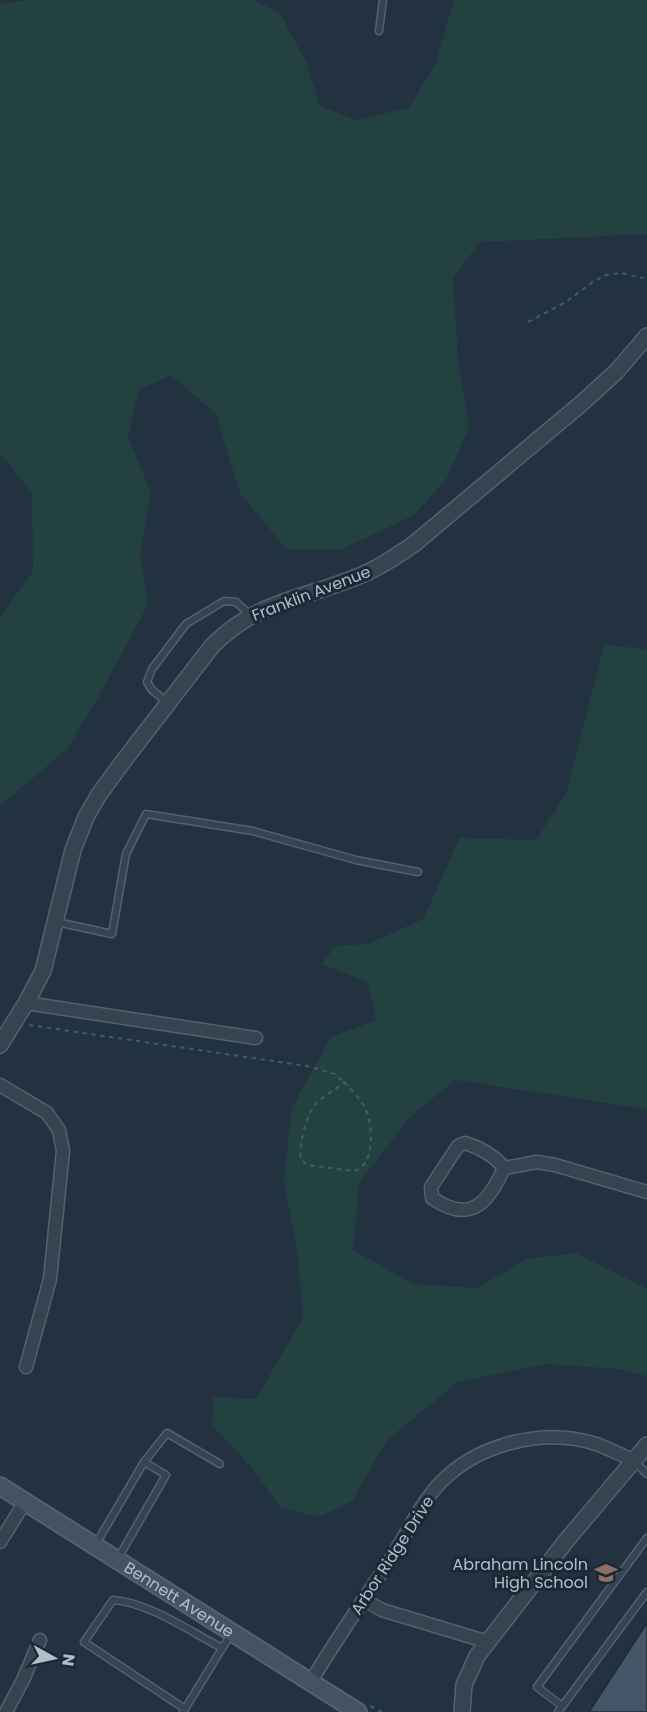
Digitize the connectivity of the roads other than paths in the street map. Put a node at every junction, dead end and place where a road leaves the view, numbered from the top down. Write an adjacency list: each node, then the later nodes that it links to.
1 (383, 0): 2 (lane)
2 (379, 31)
3 (647, 336): 4 (street, Franklin Avenue)
4 (250, 615): 5 (street, Franklin Avenue); 5 (lane)
5 (168, 703): 7 (street, Franklin Avenue)
6 (417, 872): 7 (lane)
7 (57, 922): 8 (street, Franklin Avenue)
8 (26, 1003): 9 (street); 10 (street, Franklin Avenue)
9 (256, 1038)
10 (0, 1045)
11 (0, 1085): 14 (street)
12 (504, 1168): 12 (street); 13 (street)
13 (647, 1192)
14 (26, 1367)
15 (647, 1445): 16 (street)
16 (633, 1461): 19 (lane); 27 (street, Arbor Ridge Drive); 30 (street)
17 (144, 1462): 18 (lane); 24 (lane); 25 (lane)
18 (220, 1464)
19 (647, 1474)
20 (0, 1486): 21 (main road, Bennett Avenue)
21 (25, 1502): 23 (street); 24 (main road, Bennett Avenue)
22 (647, 1538): 33 (lane)
23 (0, 1542)
24 (94, 1546): 25 (main road, Bennett Avenue)
25 (117, 1560): 28 (main road, Bennett Avenue)
26 (647, 1592): 33 (lane)
27 (363, 1599): 30 (street); 32 (street, Arbor Ridge Drive)
28 (231, 1634): 31 (lane); 32 (main road, Bennett Avenue)
29 (40, 1640): 35 (street)
30 (488, 1642): 37 (street)
31 (222, 1648): 34 (lane); 34 (lane)
32 (310, 1683): 36 (main road, Bennett Avenue)
33 (560, 1709)
34 (184, 1710)
35 (6, 1712)
36 (358, 1712)
37 (462, 1712)

